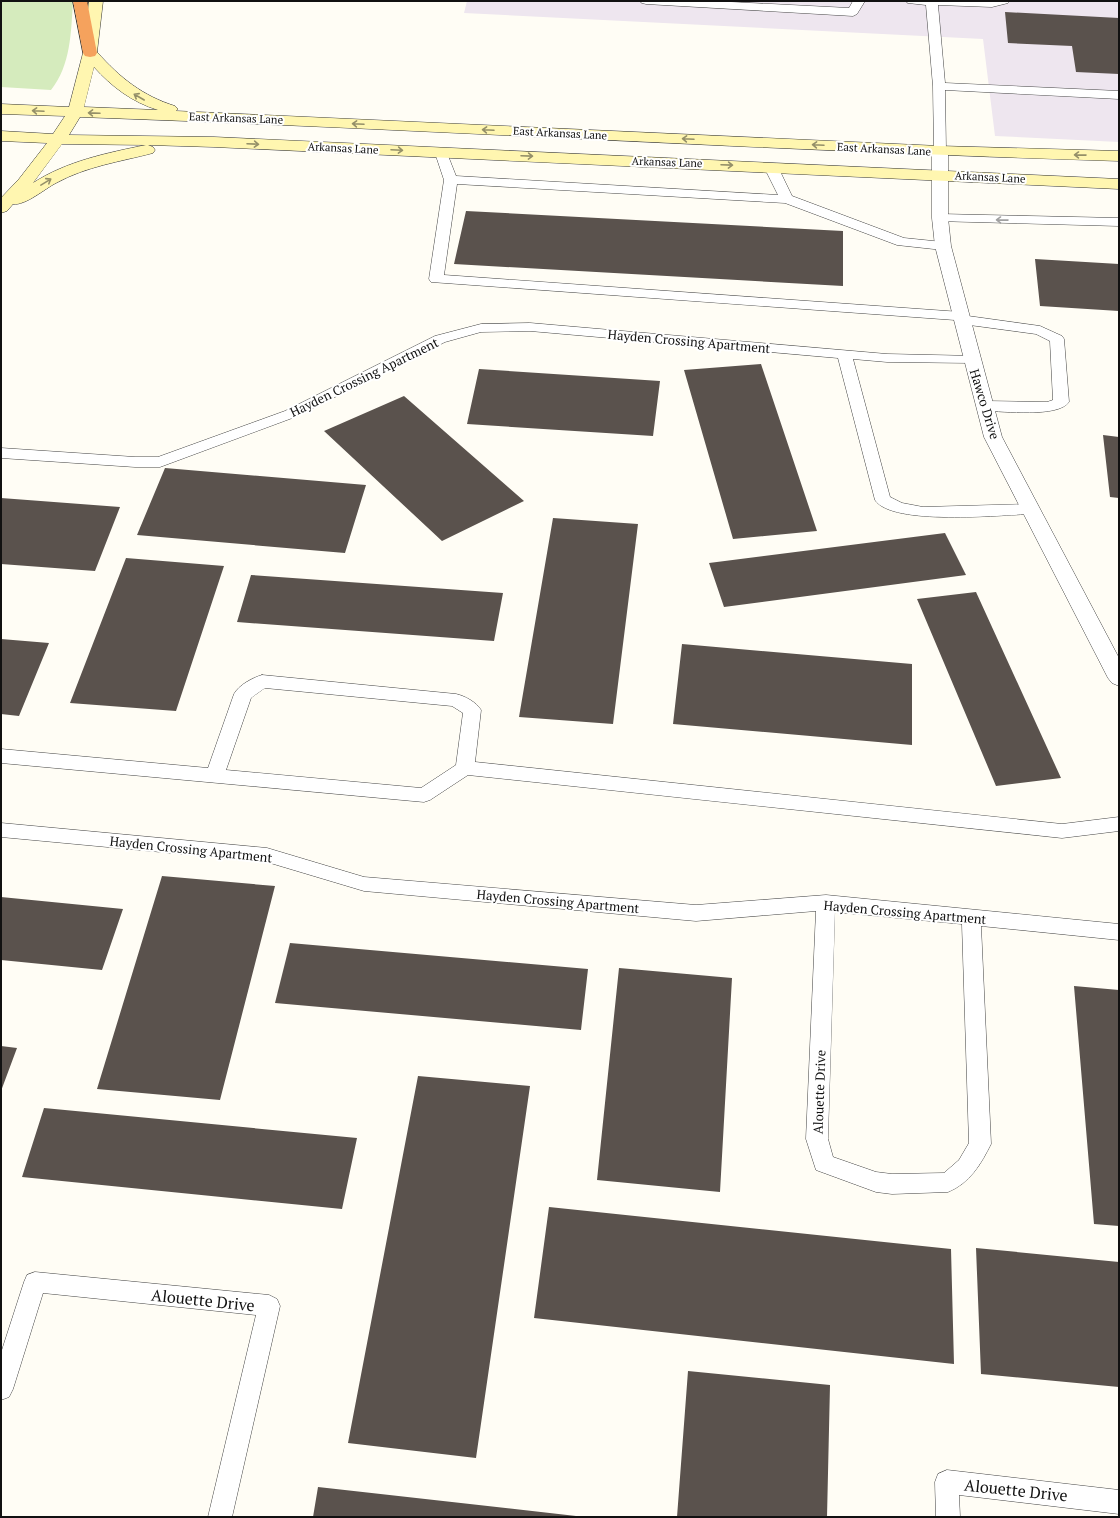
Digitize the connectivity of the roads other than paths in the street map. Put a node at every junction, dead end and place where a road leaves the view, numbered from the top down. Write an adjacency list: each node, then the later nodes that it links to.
1 (80, 1): 8 (highway)
2 (96, 1): 8 (main road)
3 (646, 1): 4 (lane)
4 (859, 1)
5 (912, 1): 7 (lane)
6 (1004, 1): 7 (lane)
7 (932, 2): 9 (lane)
8 (90, 52): 12 (main road); 13 (main road, one-way to 8)
9 (939, 86): 10 (lane); 17 (lane)
10 (1119, 96)
11 (1, 109): 12 (main road, East Arkansas Lane, one-way to 11)
12 (75, 113): 13 (main road, East Arkansas Lane, one-way to 12); 15 (main road)
13 (245, 118): 17 (main road, East Arkansas Lane, one-way to 13)
14 (1, 136): 15 (main road, East Arkansas Lane)
15 (58, 139): 16 (main road, East Arkansas Lane); 25 (main road)
16 (214, 142): 18 (main road, Arkansas Lane, one-way to 18); 25 (main road, one-way to 16)
17 (940, 151): 19 (main road, East Arkansas Lane, one-way to 17); 21 (street, Hawco Drive)
18 (441, 153): 20 (main road, Arkansas Lane, one-way to 20); 22 (lane)
19 (1119, 156)
20 (771, 167): 21 (main road, Arkansas Lane); 24 (lane)
21 (941, 175): 23 (main road, Arkansas Lane); 26 (street, Hawco Drive)
22 (451, 180): 24 (lane); 29 (lane)
23 (1119, 184)
24 (787, 199): 28 (lane)
25 (1, 209)
26 (940, 218): 27 (lane, one-way to 26); 28 (street, Hawco Drive)
27 (1119, 222)
28 (943, 246): 29 (street, Hawco Drive)
29 (962, 318): 31 (street, Hawco Drive); 32 (lane)
30 (844, 354): 31 (lane, Hayden Crossing Apartment); 33 (lane, Hayden Crossing Apartment); 34 (lane)
31 (972, 359): 32 (street, Hawco Drive)
32 (985, 406): 34 (street, Hawco Drive)
33 (1, 453)
34 (1031, 509): 35 (street, Hawco Drive)
35 (1119, 678)
36 (1, 756): 38 (lane)
37 (465, 768): 38 (lane); 38 (lane); 39 (lane)
38 (215, 775)
39 (1119, 824)
40 (1, 830): 41 (lane, Hayden Crossing Apartment)
41 (826, 903): 42 (lane, Hayden Crossing Apartment); 42 (lane, Alouette Drive)
42 (971, 917): 43 (lane, Hayden Crossing Apartment)
43 (1119, 932)
44 (1, 1389): 46 (lane, Alouette Drive)
45 (1119, 1502): 47 (lane, Alouette Drive)
46 (220, 1517)
47 (948, 1517)

